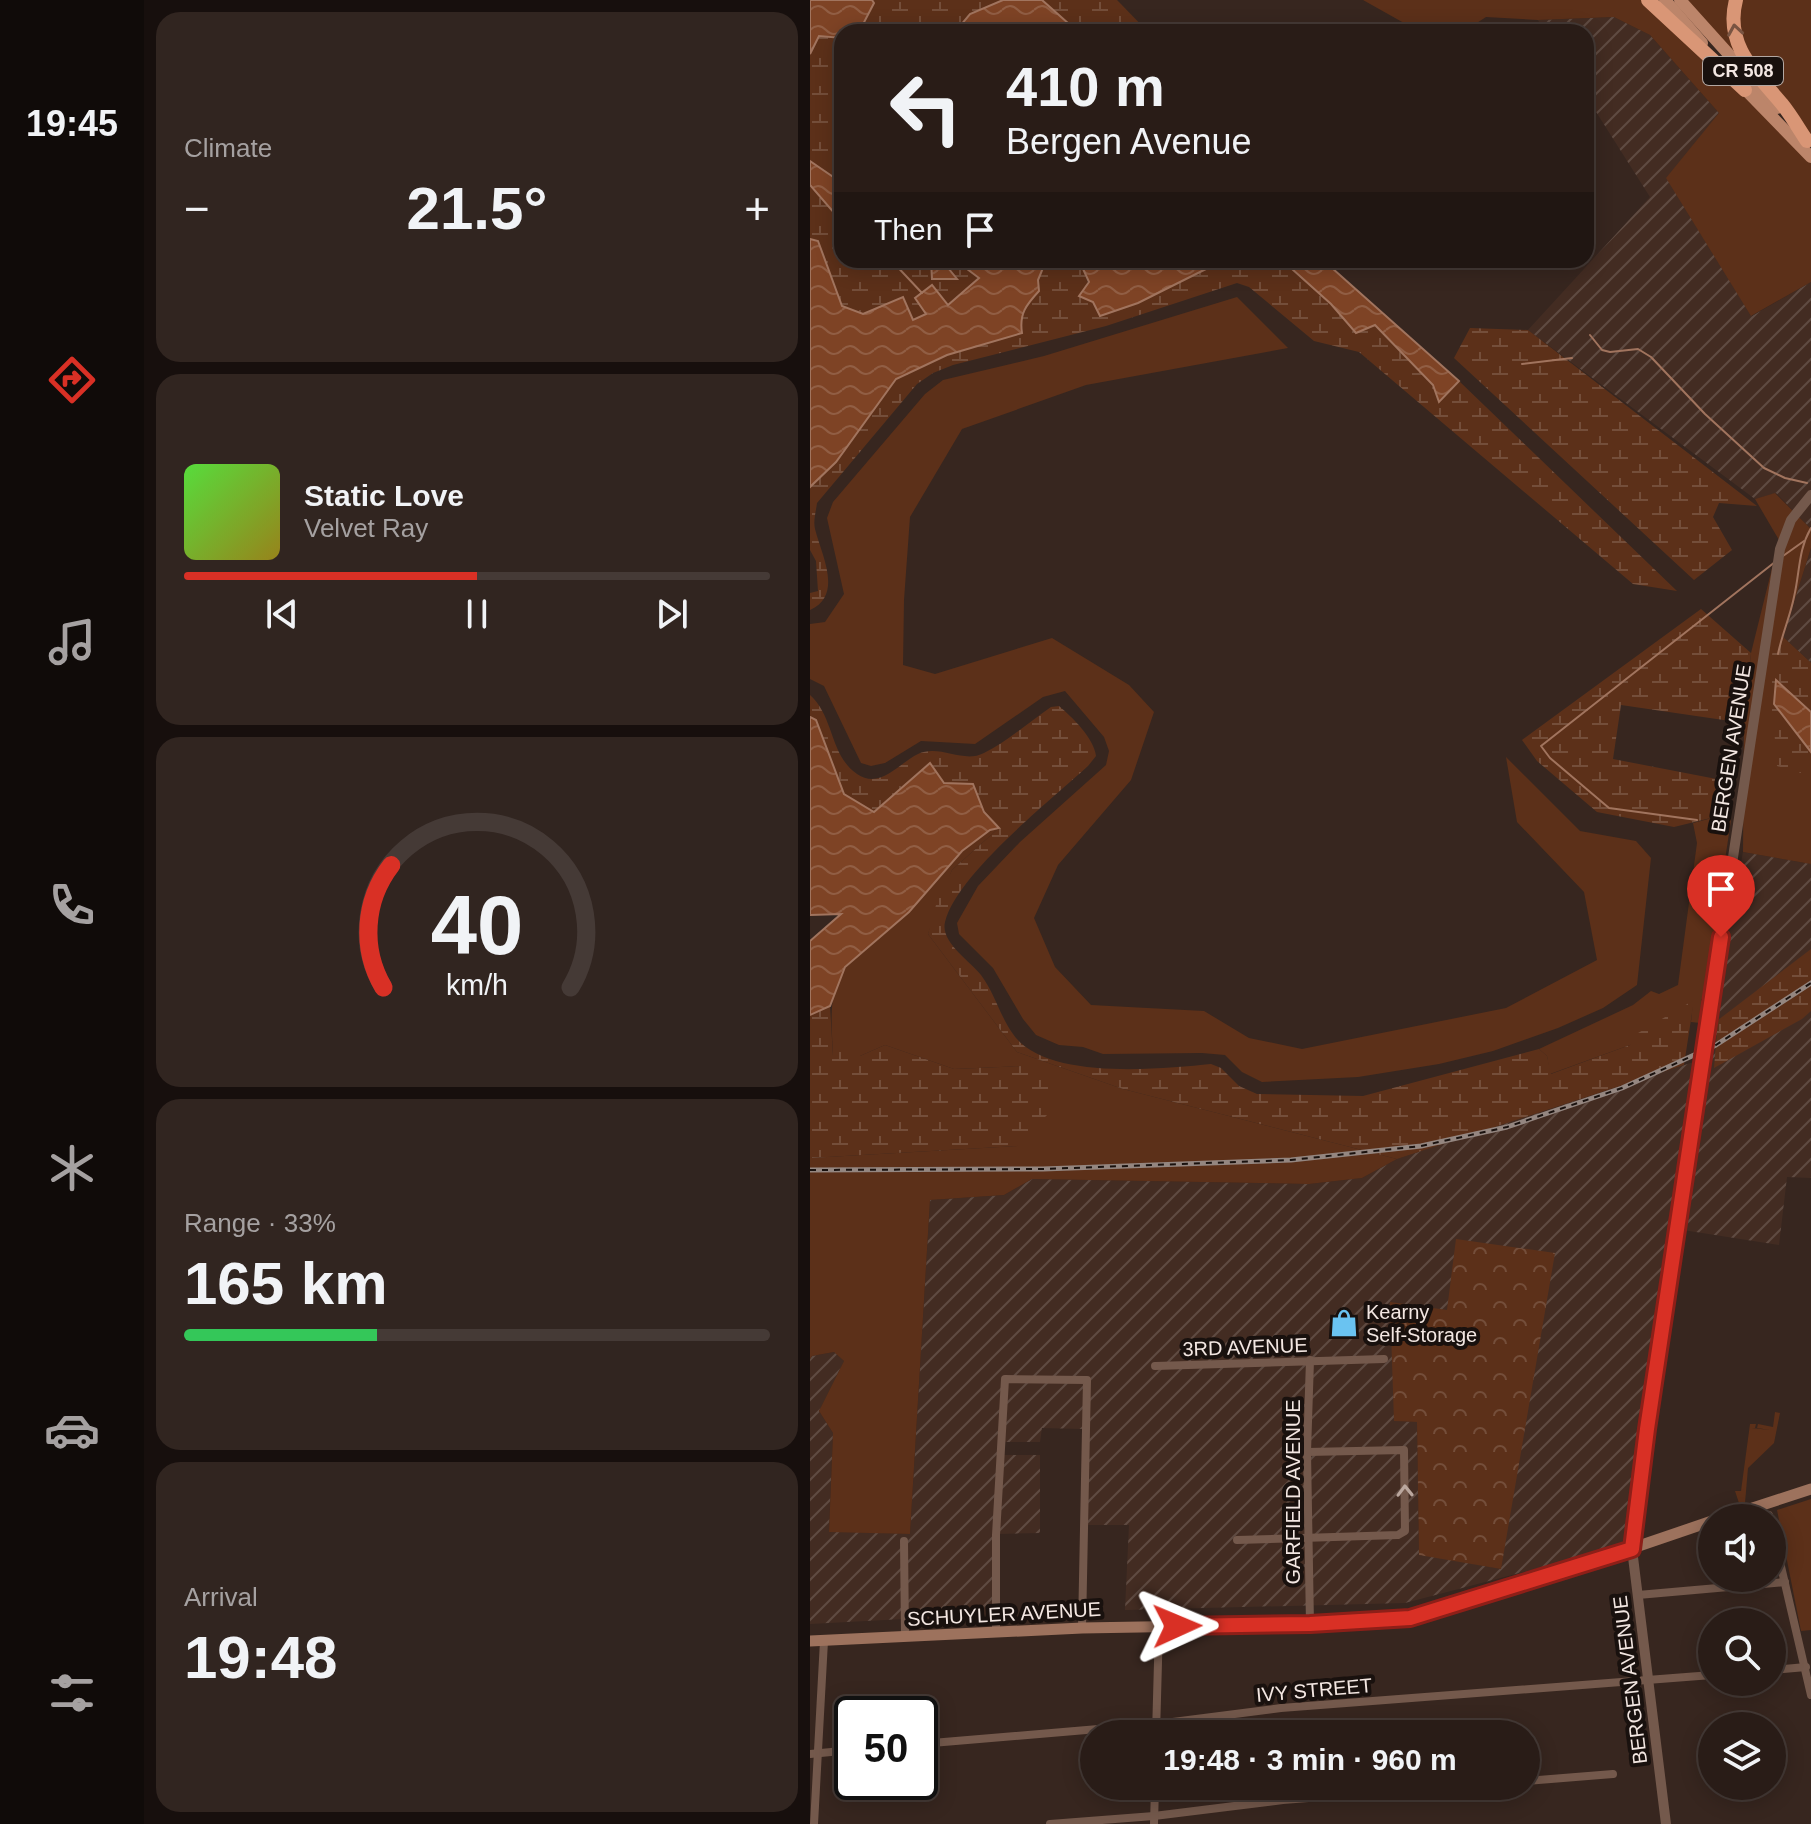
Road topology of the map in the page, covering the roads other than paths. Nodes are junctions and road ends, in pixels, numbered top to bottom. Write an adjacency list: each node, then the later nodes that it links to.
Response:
1 (1648, 0): 5 (highway)
2 (1665, 0): 5 (main road, CR 508)
3 (1680, 0): 6 (main road, CR 508)
4 (1736, 0): 6 (highway, one-way to 4)
5 (1745, 90): 7 (main road, CR 508)
6 (1809, 144)
7 (1811, 157)
8 (1811, 495): 19 (street, BERGEN AVENUE)
9 (1384, 1359): 10 (street, 3RD AVENUE)
10 (1310, 1360): 11 (street, 3RD AVENUE); 12 (street, GARFIELD AVENUE)
11 (1155, 1366)
12 (1307, 1452): 16 (street, GARFIELD AVENUE); 16 (street, one-way to 12)
13 (1811, 1489): 14 (main road)
14 (1765, 1504)
15 (1698, 1526): 19 (main road, SCHUYLER AVENUE)
16 (1309, 1536): 17 (street); 23 (street, GARFIELD AVENUE)
17 (1237, 1540)
18 (904, 1541): 27 (street)
19 (1632, 1549): 22 (street, BERGEN AVENUE); 23 (main road, SCHUYLER AVENUE)
20 (1786, 1586): 30 (street)
21 (1698, 1590): 22 (street)
22 (1638, 1595): 33 (street, BERGEN AVENUE)
23 (1310, 1624): 24 (main road, SCHUYLER AVENUE)
24 (1159, 1626): 25 (main road, SCHUYLER AVENUE); 35 (street)
25 (1082, 1628): 26 (main road, SCHUYLER AVENUE); 26 (street)
26 (996, 1632): 27 (main road, SCHUYLER AVENUE)
27 (905, 1637): 29 (main road, SCHUYLER AVENUE)
28 (810, 1641): 29 (main road, SCHUYLER AVENUE)
29 (824, 1641): 40 (street)
30 (1806, 1667): 31 (street); 34 (street)
31 (1786, 1669)
32 (1698, 1676): 33 (street, IVY STREET)
33 (1648, 1680): 36 (street, IVY STREET); 48 (street, BERGEN AVENUE)
34 (1811, 1695)
35 (1157, 1720)
36 (1210, 1720)
37 (1080, 1734): 38 (street, IVY STREET)
38 (938, 1743)
39 (834, 1752): 40 (street)
40 (814, 1754): 46 (street)
41 (1613, 1774): 42 (street)
42 (1540, 1780)
43 (1155, 1800): 45 (street)
44 (1283, 1800): 45 (street)
45 (1154, 1820): 47 (street)
46 (814, 1824)
47 (1050, 1824)
48 (1666, 1824)

